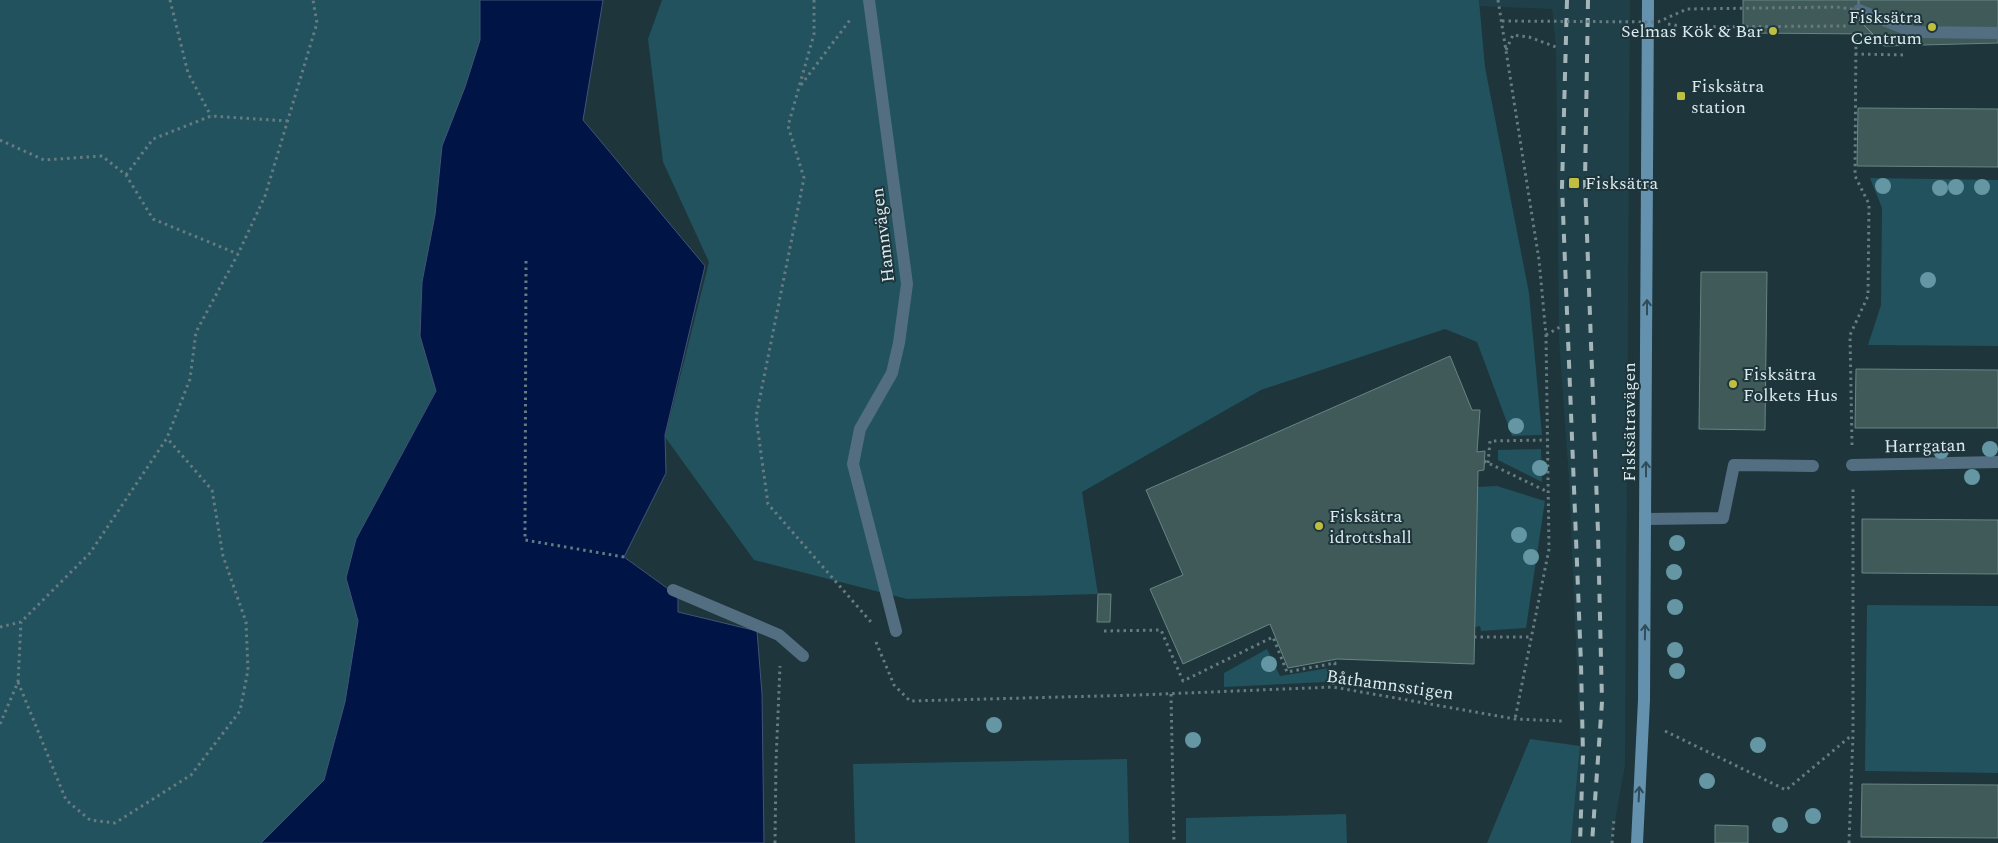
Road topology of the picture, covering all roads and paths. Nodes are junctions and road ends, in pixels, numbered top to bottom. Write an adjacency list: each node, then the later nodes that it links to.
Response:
1 (170, 0): 15 (path)
2 (313, 0): 16 (path)
3 (814, 0): 14 (path)
4 (869, 0): 35 (street, Hamnvägen)
5 (1498, 0): 9 (path)
6 (1648, 0): 29 (street, Fisksätravägen, one-way to 6)
7 (1859, 10): 10 (path, bridge); 11 (street)
8 (855, 13): 14 (path)
9 (1502, 21): 10 (path, bridge); 13 (path)
10 (1658, 22): 26 (path)
11 (1998, 33)
12 (1556, 47): 13 (path)
13 (1506, 50): 22 (path)
14 (799, 87): 34 (path)
15 (211, 116): 16 (path); 18 (path)
16 (288, 121): 19 (path)
17 (0, 140): 18 (path)
18 (126, 175): 19 (path)
19 (238, 254): 23 (path)
20 (526, 261): 30 (path)
21 (1560, 327): 22 (path)
22 (1546, 336): 24 (path)
23 (167, 438): 32 (path); 42 (path)
24 (1547, 440): 28 (path); 28 (path)
25 (1998, 462): 26 (street, Harrgatan)
26 (1852, 465): 49 (path)
27 (1813, 466): 29 (street)
28 (1548, 492): 39 (path)
29 (1646, 520): 52 (street, Fisksätravägen, one-way to 29)
30 (624, 557)
31 (673, 590): 40 (street)
32 (21, 622): 33 (path); 42 (path)
33 (0, 627)
34 (872, 628)
35 (896, 631)
36 (1104, 631): 43 (path)
37 (874, 635): 44 (path, Båthamnsstigen)
38 (1474, 637): 39 (path)
39 (1531, 637): 45 (path)
40 (803, 656)
41 (780, 665): 50 (path)
42 (18, 682): 47 (path)
43 (1333, 687): 44 (path, Båthamnsstigen); 45 (path, Båthamnsstigen)
44 (1171, 694): 51 (path)
45 (1514, 719): 46 (path, Båthamnsstigen)
46 (1562, 721)
47 (0, 724)
48 (1658, 727): 49 (path)
49 (1853, 735): 53 (path)
50 (775, 843)
51 (1174, 843)
52 (1637, 843)
53 (1849, 843)

